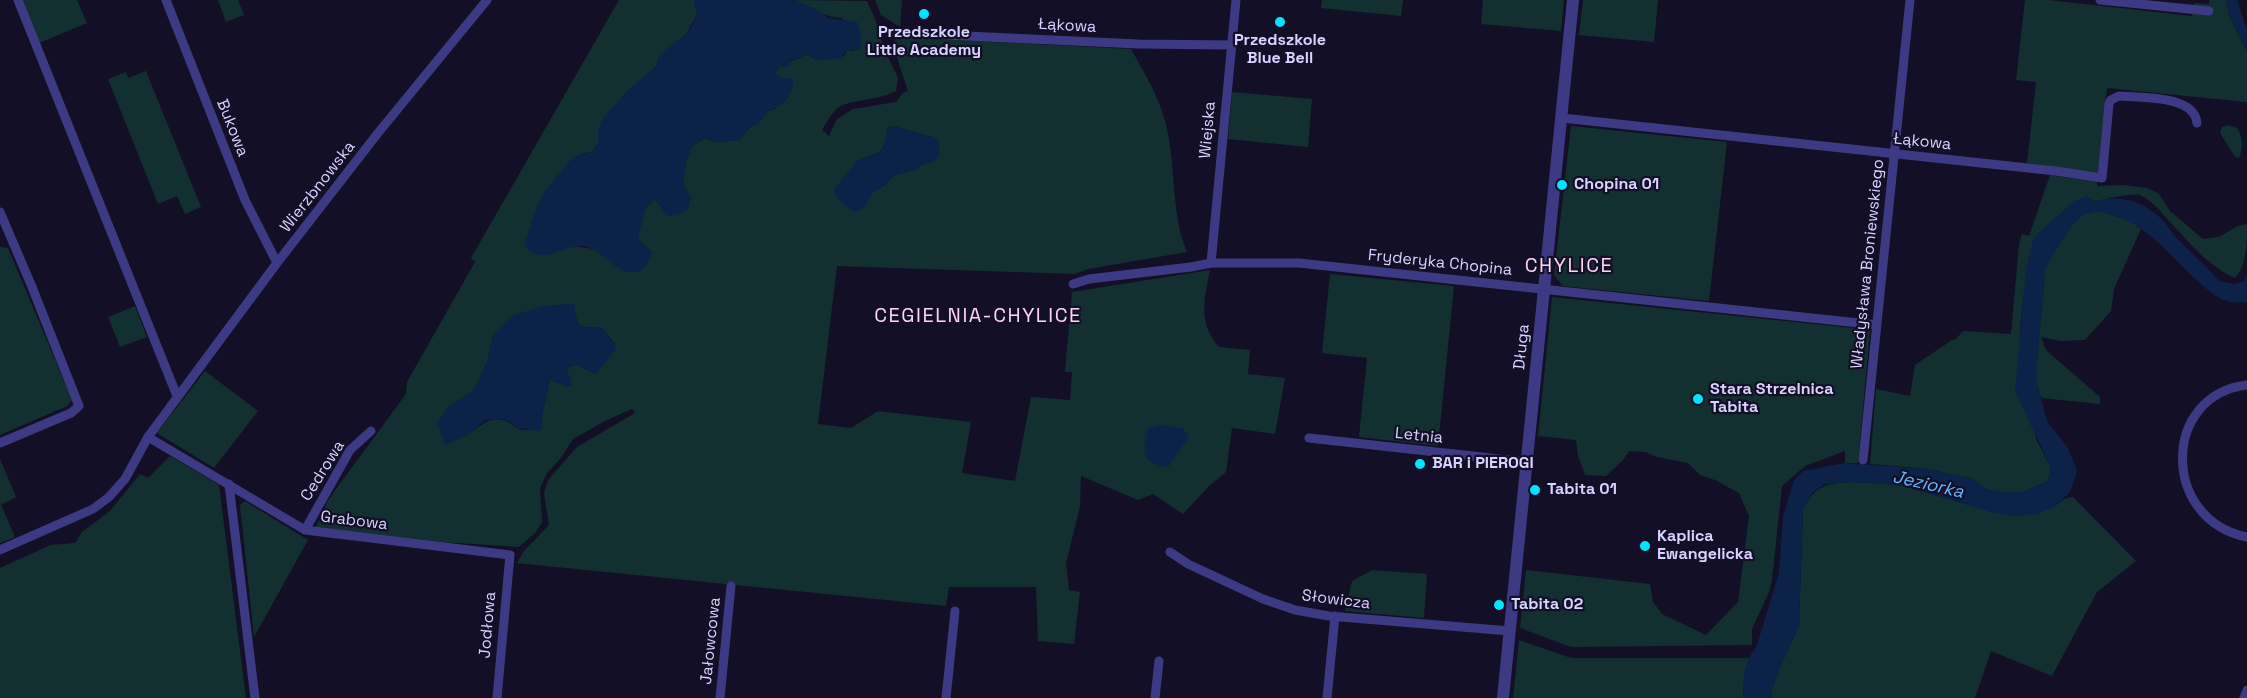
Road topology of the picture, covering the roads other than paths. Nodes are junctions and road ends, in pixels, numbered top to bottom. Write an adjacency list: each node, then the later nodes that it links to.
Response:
1 (18, 0): 21 (street)
2 (166, 0): 15 (street, Bukowa)
3 (487, 0): 15 (street, Wierzbnowska)
4 (1236, 0): 10 (street, Wiejska)
5 (1573, 0): 11 (street, Długa)
6 (1910, 0): 13 (street, Władysława Broniewskiego)
7 (2100, 0): 8 (street)
8 (2209, 11)
9 (903, 33): 10 (street, Łąkowa)
10 (1231, 45): 16 (street, Wiejska)
11 (1562, 118): 13 (street, Łąkowa); 18 (street, Długa)
12 (2197, 123): 13 (street, Łąkowa)
13 (1894, 154): 19 (street, Władysława Broniewskiego)
14 (0, 212): 25 (street)
15 (277, 263): 21 (street, Wierzbnowska)
16 (1211, 263): 17 (street, Fryderyka Chopina); 18 (street, Fryderyka Chopina)
17 (1073, 284)
18 (1544, 290): 19 (street, Fryderyka Chopina); 27 (street, Długa)
19 (1877, 325): 26 (street, Władysława Broniewskiego)
20 (2247, 385): 30 (street)
21 (177, 396): 23 (street, Wierzbnowska)
22 (371, 432): 29 (street, Cedrowa)
23 (148, 437): 28 (street, Grabowa); 31 (street, Wierzbnowska)
24 (1309, 438): 27 (street, Letnia)
25 (0, 443)
26 (1863, 460)
27 (1527, 462): 37 (street, Długa)
28 (230, 484): 29 (street, Grabowa); 40 (street)
29 (305, 530): 33 (street, Grabowa)
30 (2247, 537)
31 (0, 550)
32 (1170, 552): 36 (street, Słowicza)
33 (510, 555): 41 (street, Jodłowa)
34 (731, 586): 42 (street, Jałowcowa)
35 (955, 611): 43 (street)
36 (1335, 616): 37 (street, Słowicza); 45 (street)
37 (1510, 631): 46 (street, Długa)
38 (1159, 661): 44 (street)
39 (2247, 690): 47 (street)
40 (255, 698)
41 (497, 698)
42 (720, 698)
43 (946, 698)
44 (1155, 698)
45 (1327, 698)
46 (1503, 698)
47 (2244, 698)

